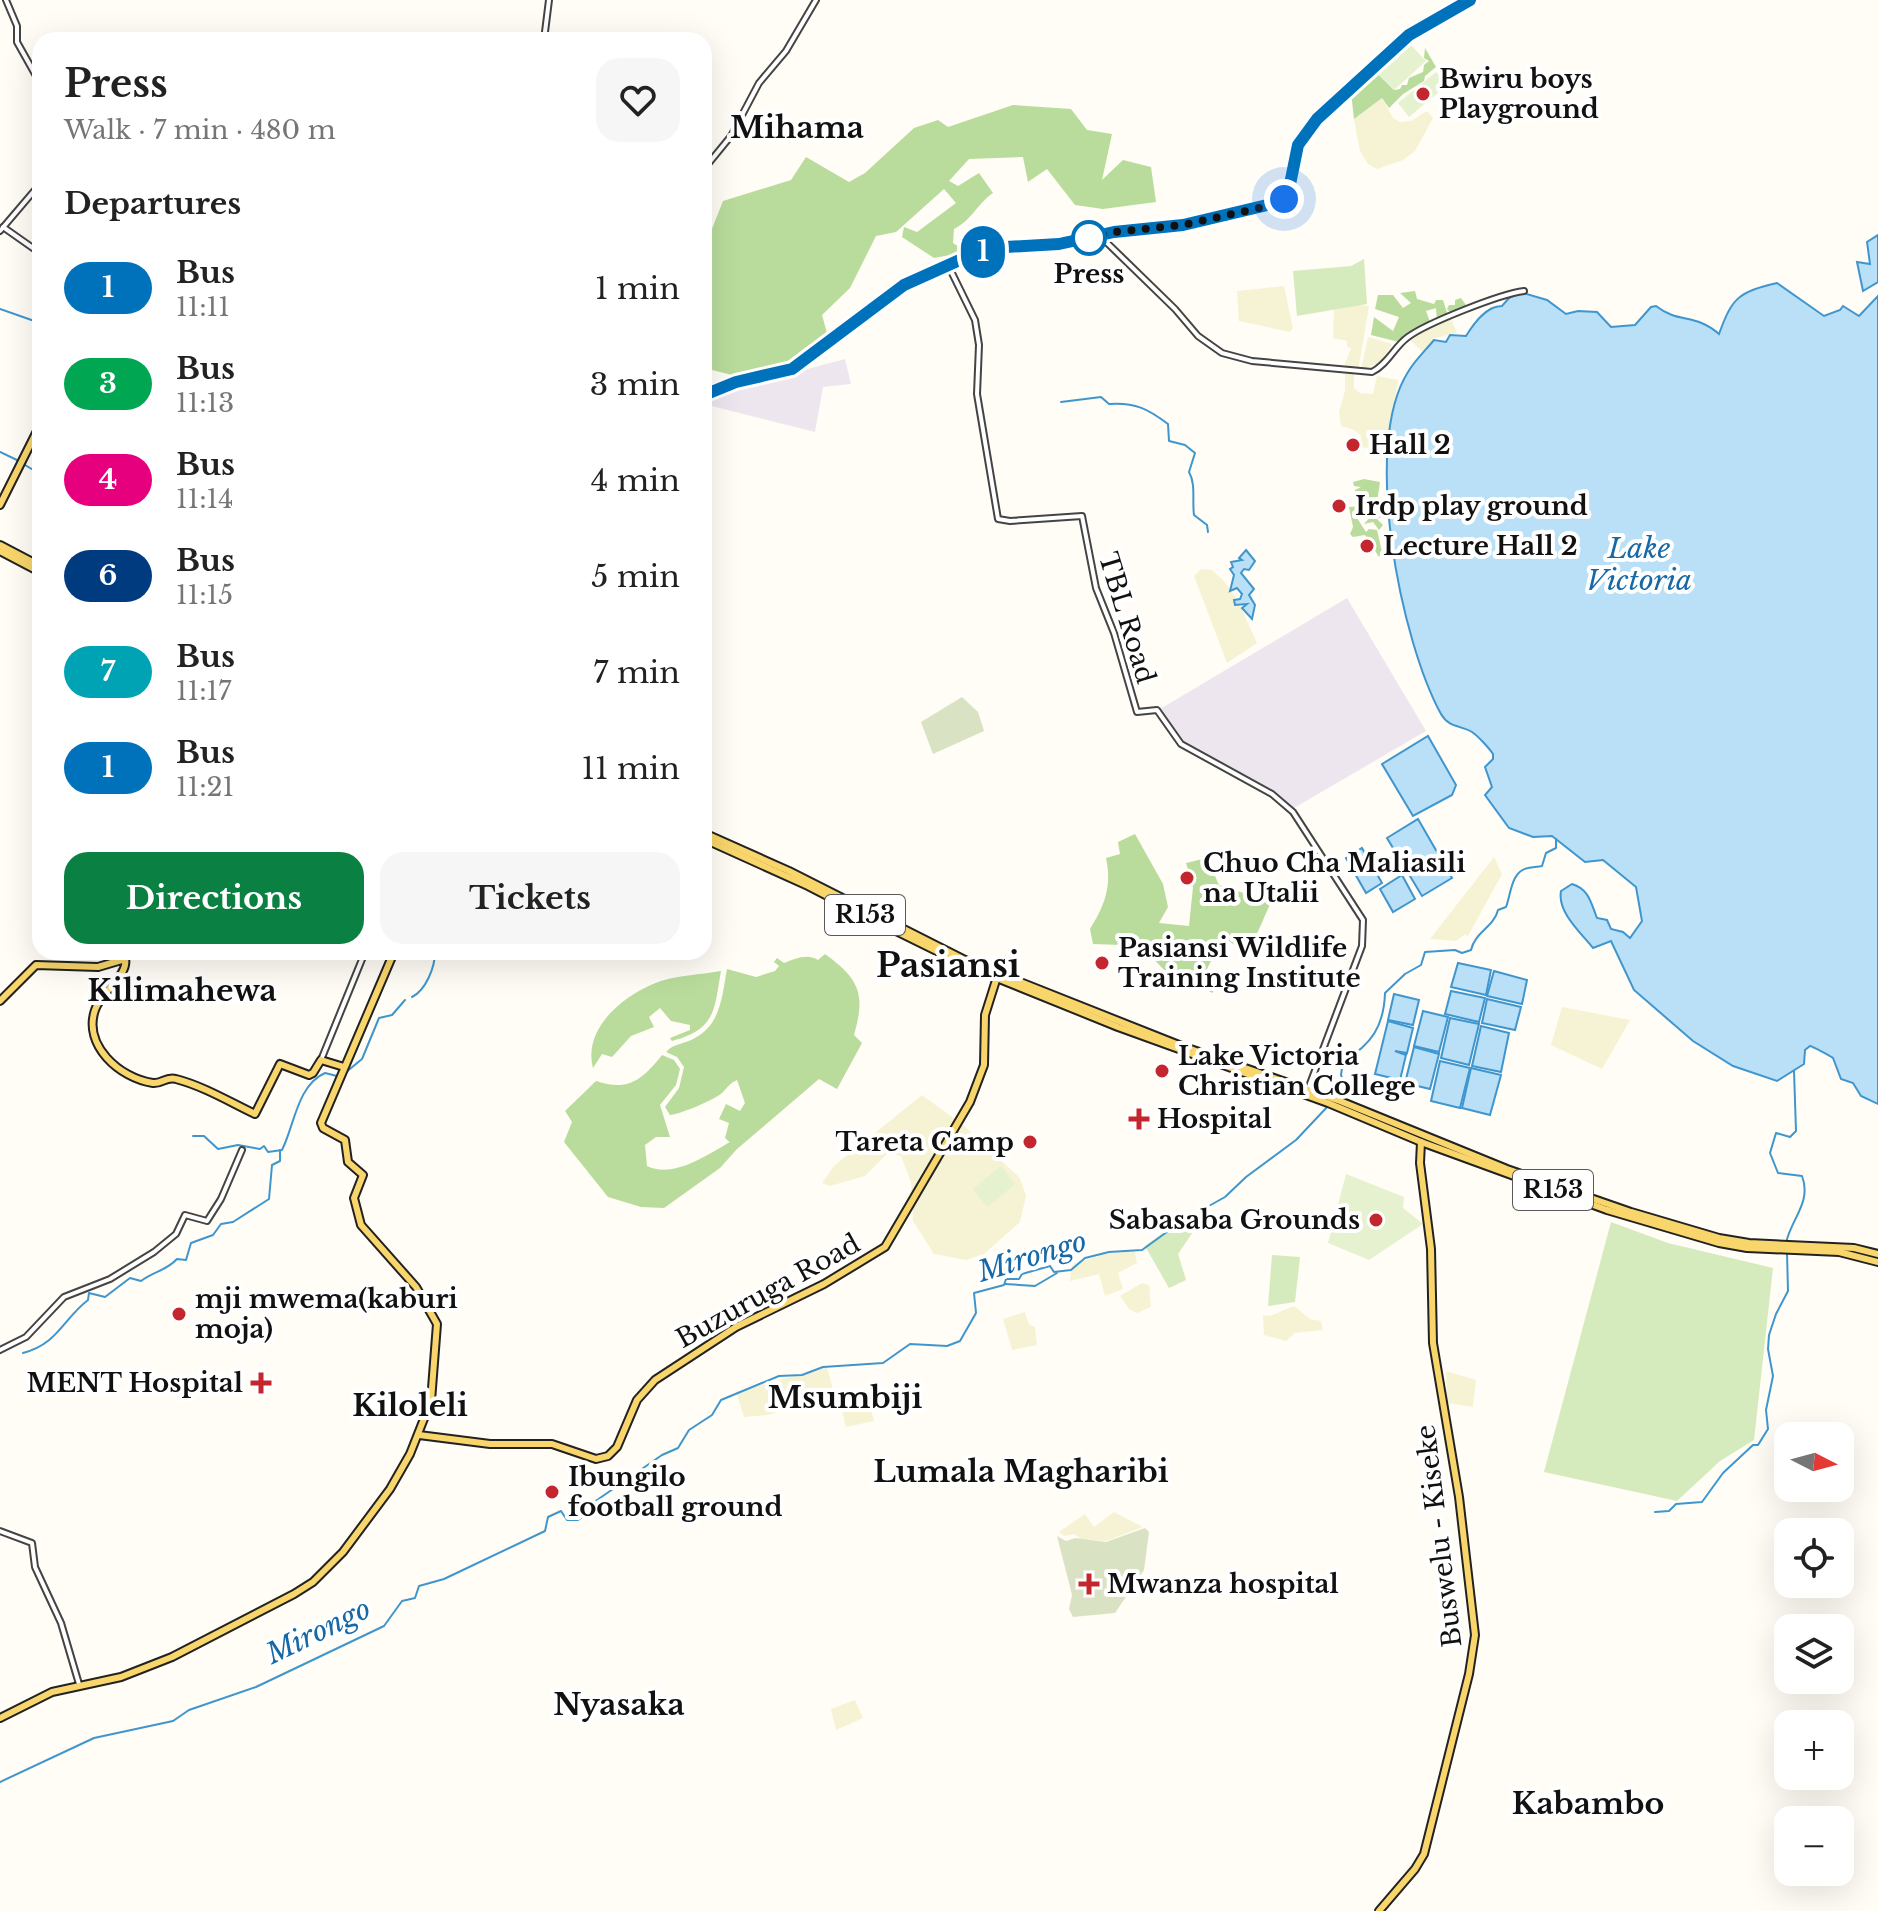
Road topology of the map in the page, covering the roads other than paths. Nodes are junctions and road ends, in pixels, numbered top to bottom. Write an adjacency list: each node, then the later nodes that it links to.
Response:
1 (6, 0): 7 (street)
2 (549, 0): 5 (street)
3 (816, 0): 8 (street)
4 (1470, 0): 6 (street)
5 (545, 32)
6 (1409, 35): 11 (main road)
7 (32, 68)
8 (712, 159)
9 (32, 193): 10 (street)
10 (2, 229): 12 (street)
11 (1099, 235): 13 (main road); 14 (street)
12 (32, 248)
13 (948, 265): 15 (main road); 32 (street, TBL Road)
14 (1524, 291)
15 (712, 392)
16 (32, 442): 17 (main road)
17 (0, 505)
18 (0, 548): 19 (main road); 20 (main road)
19 (32, 562)
20 (32, 567)
21 (712, 837): 23 (main road, R153)
22 (712, 843): 23 (main road, R153)
23 (915, 938): 28 (main road, R153)
24 (122, 960): 29 (main road)
25 (125, 960): 30 (main road)
26 (362, 960): 30 (street)
27 (391, 960): 31 (main road)
28 (998, 975): 32 (main road, R153); 39 (main road, Buzuruga Road)
29 (0, 1001)
30 (321, 1060): 31 (main road)
31 (344, 1067): 39 (main road)
32 (1307, 1093): 33 (main road, R153)
33 (1420, 1139): 35 (main road, R153); 43 (main road, Buswelu - Kiseke)
34 (242, 1150): 38 (street)
35 (1791, 1248): 36 (main road, R153); 37 (main road, R153)
36 (1878, 1254)
37 (1878, 1262)
38 (0, 1350)
39 (419, 1435): 41 (main road)
40 (0, 1531): 41 (street)
41 (79, 1684): 42 (main road)
42 (0, 1718)
43 (1379, 1911)

